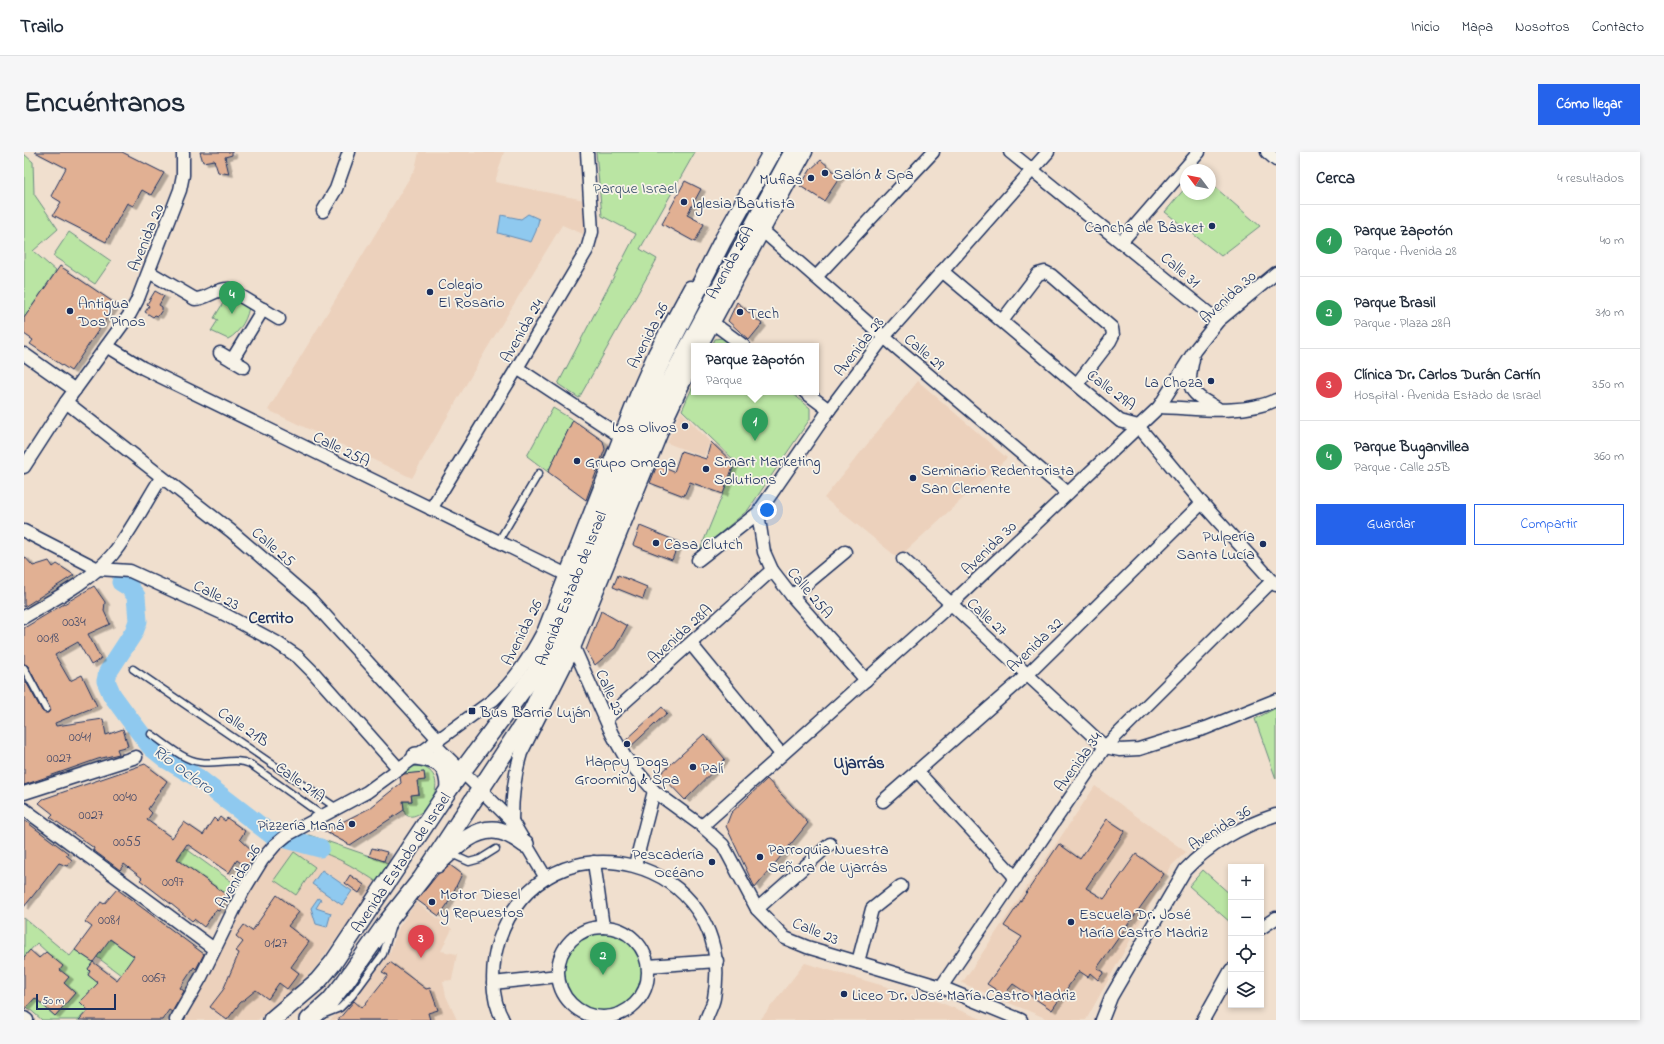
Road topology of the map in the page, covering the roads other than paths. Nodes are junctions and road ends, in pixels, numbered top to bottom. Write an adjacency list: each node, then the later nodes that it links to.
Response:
1 (183, 152): 22 (street, Avenida 20)
2 (349, 152): 17 (street)
3 (587, 152): 41 (street, Avenida 24)
4 (762, 152): 16 (street, Avenida 26)
5 (772, 152): 15 (main road, Avenida Estado de Israel)
6 (793, 152): 90 (main road, Avenida Estado de Israel)
7 (806, 152): 18 (street, Avenida 26A)
8 (933, 152): 24 (street)
9 (1010, 152): 14 (street, Calle 31)
10 (1048, 152): 14 (street, Avenida 28)
11 (1199, 152): 19 (street)
12 (1267, 152): 13 (street)
13 (1276, 160)
14 (1034, 169): 19 (street, Calle 31); 21 (street, Avenida 28)
15 (758, 177): 16 (main road); 25 (main road, Avenida Estado de Israel)
16 (739, 196): 20 (street, Avenida 26)
17 (323, 211)
18 (764, 232): 24 (street, Calle 29); 30 (street, Avenida 26A)
19 (1122, 242): 29 (street, Calle 31)
20 (703, 264): 25 (main road); 51 (street, Avenida 26)
21 (942, 271): 28 (street, Calle 29A); 31 (street, Avenida 28)
22 (149, 272): 26 (street); 34 (street, Avenida 20)
23 (1276, 273): 29 (street, Avenida 30)
24 (816, 277): 31 (street, Calle 29)
25 (696, 293): 88 (main road, Avenida Estado de Israel)
26 (263, 309): 27 (street); 38 (street)
27 (279, 319)
28 (1002, 321): 42 (street, Calle 29A); 42 (street)
29 (1218, 321): 35 (street, Avenida 30)
30 (713, 323): 32 (street, Avenida 26A); 33 (street)
31 (884, 337): 49 (street, Avenida 28); 55 (street, Calle 29)
32 (703, 343)
33 (740, 343)
34 (107, 346): 43 (street, Avenida 20); 57 (street, Calle 25A)
35 (1195, 350): 47 (street, Avenida 30); 48 (street)
36 (220, 353): 38 (street)
37 (24, 354): 43 (street)
38 (232, 360): 39 (street)
39 (244, 367)
40 (691, 367): 72 (street)
41 (517, 368): 51 (street); 57 (street, Avenida 24)
42 (1077, 384): 50 (street, Calle 29A)
43 (75, 390): 46 (street, Avenida 20)
44 (809, 395): 49 (street)
45 (1276, 400): 48 (street)
46 (66, 402): 52 (street, Avenida 20); 54 (street, Calle 25)
47 (1159, 407): 48 (street); 50 (street, Avenida 30)
48 (1218, 409)
49 (829, 410): 58 (street, Avenida 28)
50 (1138, 426): 55 (street, Avenida 30); 56 (street, Calle 29A)
51 (620, 436): 66 (street, Avenida 26)
52 (24, 467)
53 (540, 473): 60 (lane)
54 (161, 478): 64 (street); 81 (street, Calle 25)
55 (1068, 493): 69 (street, Avenida 30)
56 (1202, 504): 67 (street, Calle 29A); 75 (street, Avenida 32)
57 (431, 509): 60 (street, Calle 25A)
58 (758, 513): 63 (street, Avenida 28); 65 (street, Calle 25A)
59 (24, 531): 64 (street, Calle 23)
60 (498, 542): 66 (street, Calle 25A)
61 (845, 552): 68 (street)
62 (903, 558): 69 (street, Calle 27)
63 (698, 560)
64 (98, 569): 70 (street); 86 (street, Calle 23)
65 (772, 570): 68 (street, Calle 25A); 71 (street, Avenida 28A)
66 (566, 574): 81 (street, Avenida 26)
67 (1274, 583): 82 (street, Avenida 34)
68 (792, 596): 76 (street, Calle 25A)
69 (951, 604): 75 (street, Calle 27); 76 (street, Avenida 30)
70 (24, 617)
71 (691, 644): 79 (street, Avenida 28A); 83 (street)
72 (574, 648): 79 (street, Calle 23); 98 (street)
73 (24, 668): 78 (lane)
74 (133, 669): 95 (lane, Calle 21B)
75 (1028, 674): 82 (street, Calle 27); 87 (street, Avenida 32)
76 (866, 680): 83 (street, Avenida 30)
77 (1276, 700): 82 (street)
78 (46, 709)
79 (606, 719): 91 (street, Calle 23)
80 (151, 734): 97 (lane, Calle 21A)
81 (435, 741): 84 (street, Avenida 26); 88 (street, Calle 25)
82 (1105, 747): 108 (street, Avenida 34)
83 (781, 754): 99 (street, Avenida 30)
84 (416, 756): 86 (street, Avenida 26); 89 (main road)
85 (136, 757): 92 (street)
86 (399, 768): 95 (street, Avenida 26)
87 (918, 772): 93 (street, Avenida 32); 108 (street)
88 (461, 773): 89 (main road, Avenida Estado de Israel); 90 (street, Calle 25)
89 (449, 789): 110 (main road, Avenida Estado de Israel)
90 (479, 790): 98 (street, Calle 25); 106 (main road, Avenida Estado de Israel)
91 (654, 791): 99 (street, Calle 23); 105 (street)
92 (24, 793)
93 (883, 802)
94 (24, 809): 118 (street)
95 (338, 809): 97 (street, Avenida 26)
96 (1276, 815): 135 (street, Avenida 36)
97 (323, 816): 118 (street, Avenida 26)
98 (512, 821): 100 (street)
99 (702, 826): 111 (street, Calle 23)
100 (525, 844): 103 (main road); 107 (street)
101 (830, 844): 111 (street)
102 (496, 849): 103 (lane)
103 (449, 853): 106 (main road)
104 (594, 862): 105 (street); 107 (street); 115 (street)
105 (635, 865): 119 (street)
106 (422, 878): 112 (main road, Avenida Estado de Israel)
107 (546, 878): 124 (street)
108 (1016, 878): 125 (street, Avenida 34)
109 (901, 886): 120 (street)
110 (372, 904): 112 (main road); 116 (main road, Avenida Estado de Israel)
111 (757, 909): 120 (street, Calle 23)
112 (392, 916): 117 (main road, Avenida Estado de Israel); 128 (lane)
113 (1276, 918): 114 (street)
114 (1264, 926)
115 (602, 927): 121 (street); 123 (street)
116 (351, 936): 117 (main road); 132 (main road, Avenida Estado de Israel)
117 (370, 948): 128 (main road, Avenida Estado de Israel)
118 (214, 949): 131 (street, Avenida 26)
119 (717, 962): 121 (street); 133 (street)
120 (858, 962): 125 (street, Calle 23)
121 (648, 966): 127 (street)
122 (1230, 972): 136 (street)
123 (558, 976): 124 (street); 127 (street)
124 (493, 983): 129 (street)
125 (941, 987): 134 (street, Calle 23)
126 (24, 1018): 130 (street)
127 (613, 1018)
128 (310, 1019)
129 (500, 1019)
130 (27, 1020)
131 (176, 1020)
132 (272, 1020)
133 (706, 1020)
134 (1021, 1020)
135 (1102, 1020)
136 (1203, 1020)

